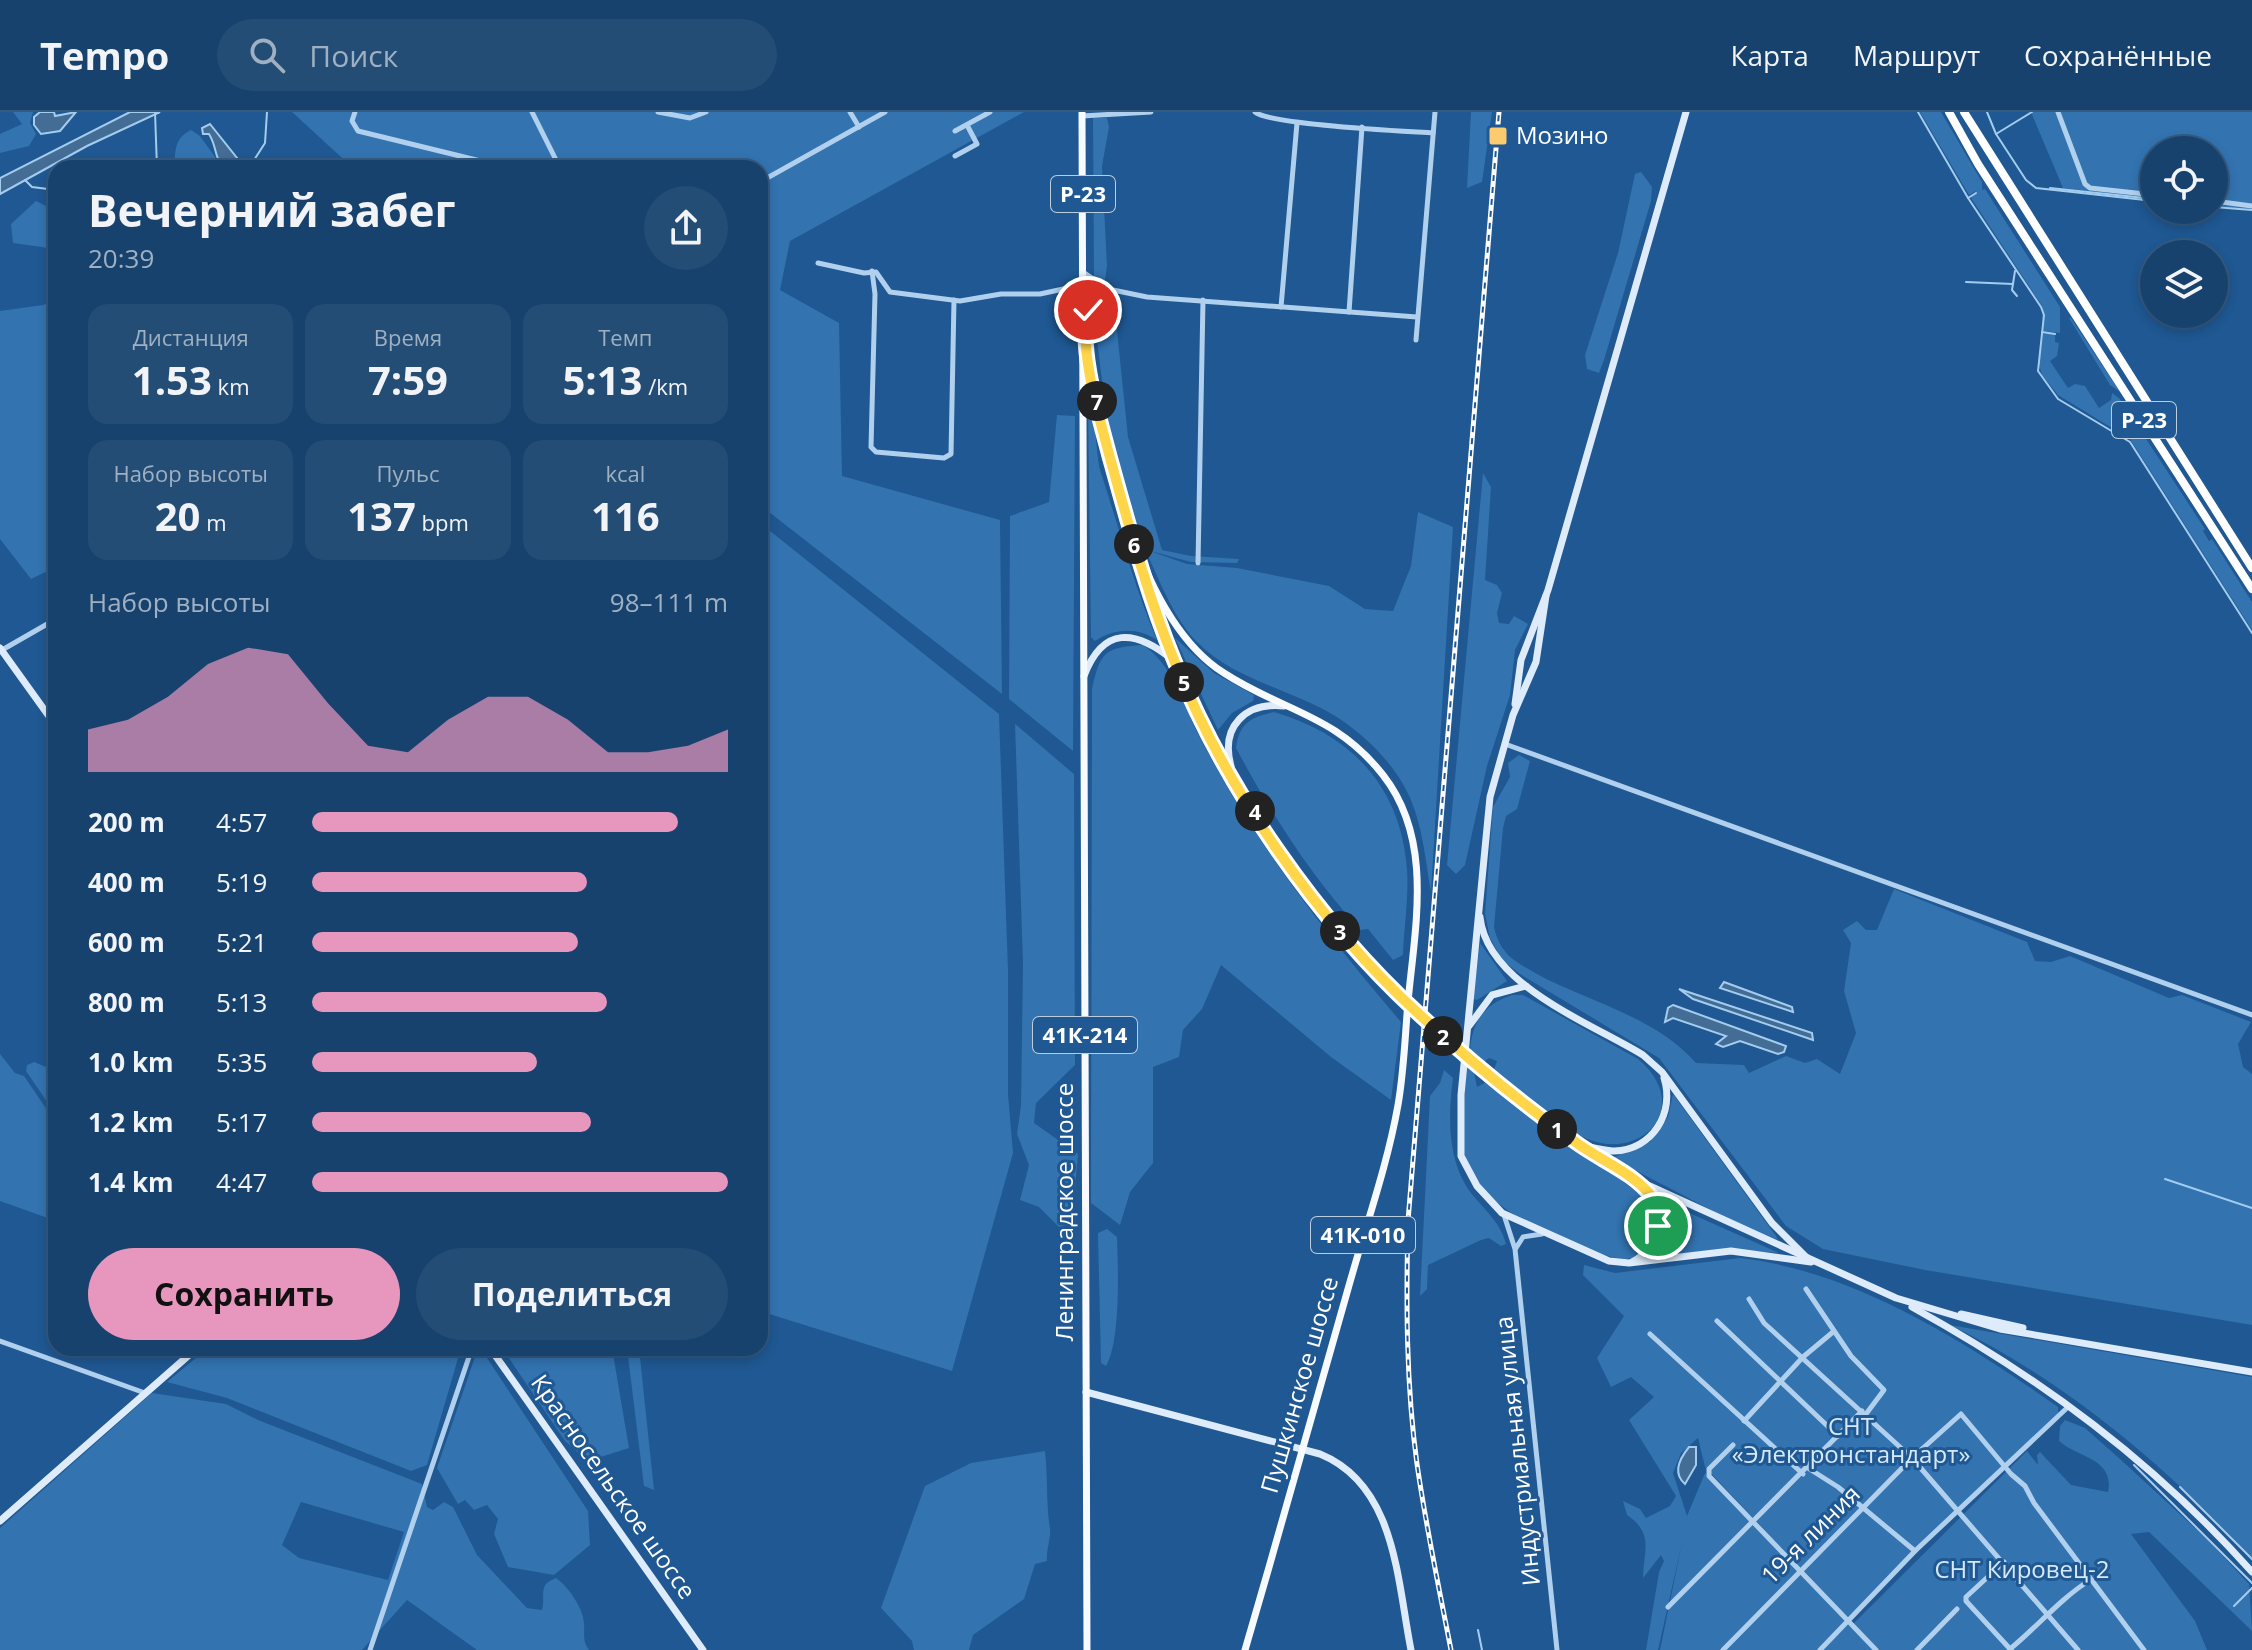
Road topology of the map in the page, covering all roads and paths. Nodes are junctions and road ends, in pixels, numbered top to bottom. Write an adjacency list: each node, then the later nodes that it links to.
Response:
1 (355, 112): 23 (street)
2 (532, 112): 24 (street)
3 (658, 112): 4 (street)
4 (706, 112)
5 (850, 112): 18 (street)
6 (885, 112): 18 (street)
7 (990, 112): 17 (street)
8 (1151, 112): 15 (street)
9 (1255, 112): 16 (street)
10 (1435, 112): 21 (street)
11 (1686, 112): 45 (street)
12 (1949, 112): 44 (highway, Р-23)
13 (1964, 112): 43 (highway, Р-23)
14 (2058, 112): 26 (street)
15 (1082, 114): 31 (main road, Р-23)
16 (1297, 123): 19 (street); 36 (street)
17 (967, 125): 20 (street); 22 (street)
18 (859, 127): 25 (street)
19 (1362, 127): 21 (street); 37 (street)
20 (955, 131)
21 (1433, 133): 38 (street)
22 (955, 156)
23 (473, 160)
24 (556, 160)
25 (768, 178)
26 (2140, 193)
27 (2228, 203): 28 (street)
28 (2252, 206)
29 (818, 263): 30 (street)
30 (872, 271): 34 (street); 34 (street)
31 (1083, 272): 32 (main road, Р-23); 33 (street)
32 (1083, 285): 34 (street); 39 (main road, Р-23)
33 (1108, 289): 35 (street); 39 (street)
34 (954, 300)
35 (1203, 300): 36 (street); 42 (street)
36 (1281, 307): 37 (street)
37 (1349, 312): 38 (street)
38 (1417, 317): 40 (street)
39 (1083, 328): 41 (main road, Р-23); 53 (main road, 41К-214)
40 (1416, 340)
41 (1132, 536): 50 (street, Р-23); 54 (main road, Пушкинское шоссе)
42 (1198, 563)
43 (2252, 568)
44 (2252, 589)
45 (1546, 596): 47 (street); 49 (street)
46 (48, 623): 48 (street)
47 (1524, 648): 49 (street); 51 (street)
48 (1, 649): 56 (street)
49 (1538, 651): 52 (street)
50 (1174, 662): 53 (street); 58 (street, Р-23)
51 (1519, 672): 52 (street); 55 (street)
52 (1530, 677): 55 (street)
53 (1083, 678): 84 (main road, Ленинградское шоссе / 41К-214)
54 (1292, 707): 58 (street); 91 (main road, Пушкинское шоссе / 41К-010)
55 (1515, 710): 57 (street)
56 (48, 715)
57 (1504, 743): 59 (street); 61 (street)
58 (1235, 779): 64 (street, Р-23, bridge)
59 (1478, 901): 60 (street); 62 (street)
60 (1526, 986): 62 (street); 63 (street)
61 (2252, 1015)
62 (1467, 1030): 66 (street)
63 (1662, 1072): 64 (street); 69 (street)
64 (1581, 1146): 65 (street, Р-23)
65 (1630, 1177): 69 (street, Р-23); 70 (street)
66 (1502, 1213): 67 (street); 68 (street, Индустриальная улица)
67 (1542, 1234): 68 (street); 70 (street)
68 (1515, 1249): 114 (street, Индустриальная улица)
69 (1811, 1262): 70 (street); 72 (street, Р-23)
70 (1629, 1263)
71 (1806, 1289): 75 (street)
72 (1896, 1298): 82 (street); 86 (street, Р-23)
73 (1749, 1299): 81 (street)
74 (1717, 1321): 83 (street)
75 (1833, 1332): 81 (street); 87 (street)
76 (1650, 1334): 88 (street)
77 (0, 1341): 85 (street)
78 (188, 1356): 85 (street)
79 (469, 1356): 109 (street)
80 (496, 1356): 110 (street, Красносельское шоссе)
81 (1803, 1357): 83 (street); 87 (street)
82 (2252, 1370)
83 (1781, 1382): 88 (street); 89 (street)
84 (1086, 1392): 91 (street); 111 (main road, Ленинградское шоссе / 41К-214)
85 (146, 1393): 98 (street)
86 (2070, 1405): 94 (street); 103 (street, Р-23)
87 (1864, 1413): 89 (street); 92 (street)
88 (1744, 1421): 95 (street)
89 (1838, 1436): 93 (street)
90 (1733, 1445): 99 (street)
91 (1303, 1449): 112 (main road, Пушкинское шоссе / 41К-010); 113 (street)
92 (1912, 1458): 94 (street, 19-я линия); 96 (street, 19-я линия); 97 (street)
93 (1808, 1468): 95 (street); 96 (street)
94 (2008, 1468): 97 (street); 104 (street)
95 (1803, 1474): 99 (street)
96 (1864, 1508): 100 (street); 102 (street, 19-я линия)
97 (1960, 1509): 100 (street); 101 (street)
98 (0, 1521)
99 (1751, 1521): 102 (street); 105 (street)
100 (1915, 1551): 108 (street)
101 (2004, 1562): 107 (street); 119 (street)
102 (1799, 1572): 108 (street); 115 (street, 19-я линия)
103 (2252, 1572)
104 (2090, 1580): 107 (street); 121 (street)
105 (1668, 1607)
106 (1957, 1609): 118 (street)
107 (2051, 1615): 119 (street); 120 (street)
108 (1848, 1620): 116 (street); 117 (street)
109 (370, 1650)
110 (703, 1650)
111 (1087, 1650)
112 (1245, 1650)
113 (1411, 1650)
114 (1557, 1650)
115 (1723, 1650)
116 (1820, 1650)
117 (1876, 1650)
118 (1917, 1650)
119 (2011, 1650)
120 (2078, 1650)
121 (2144, 1650)

